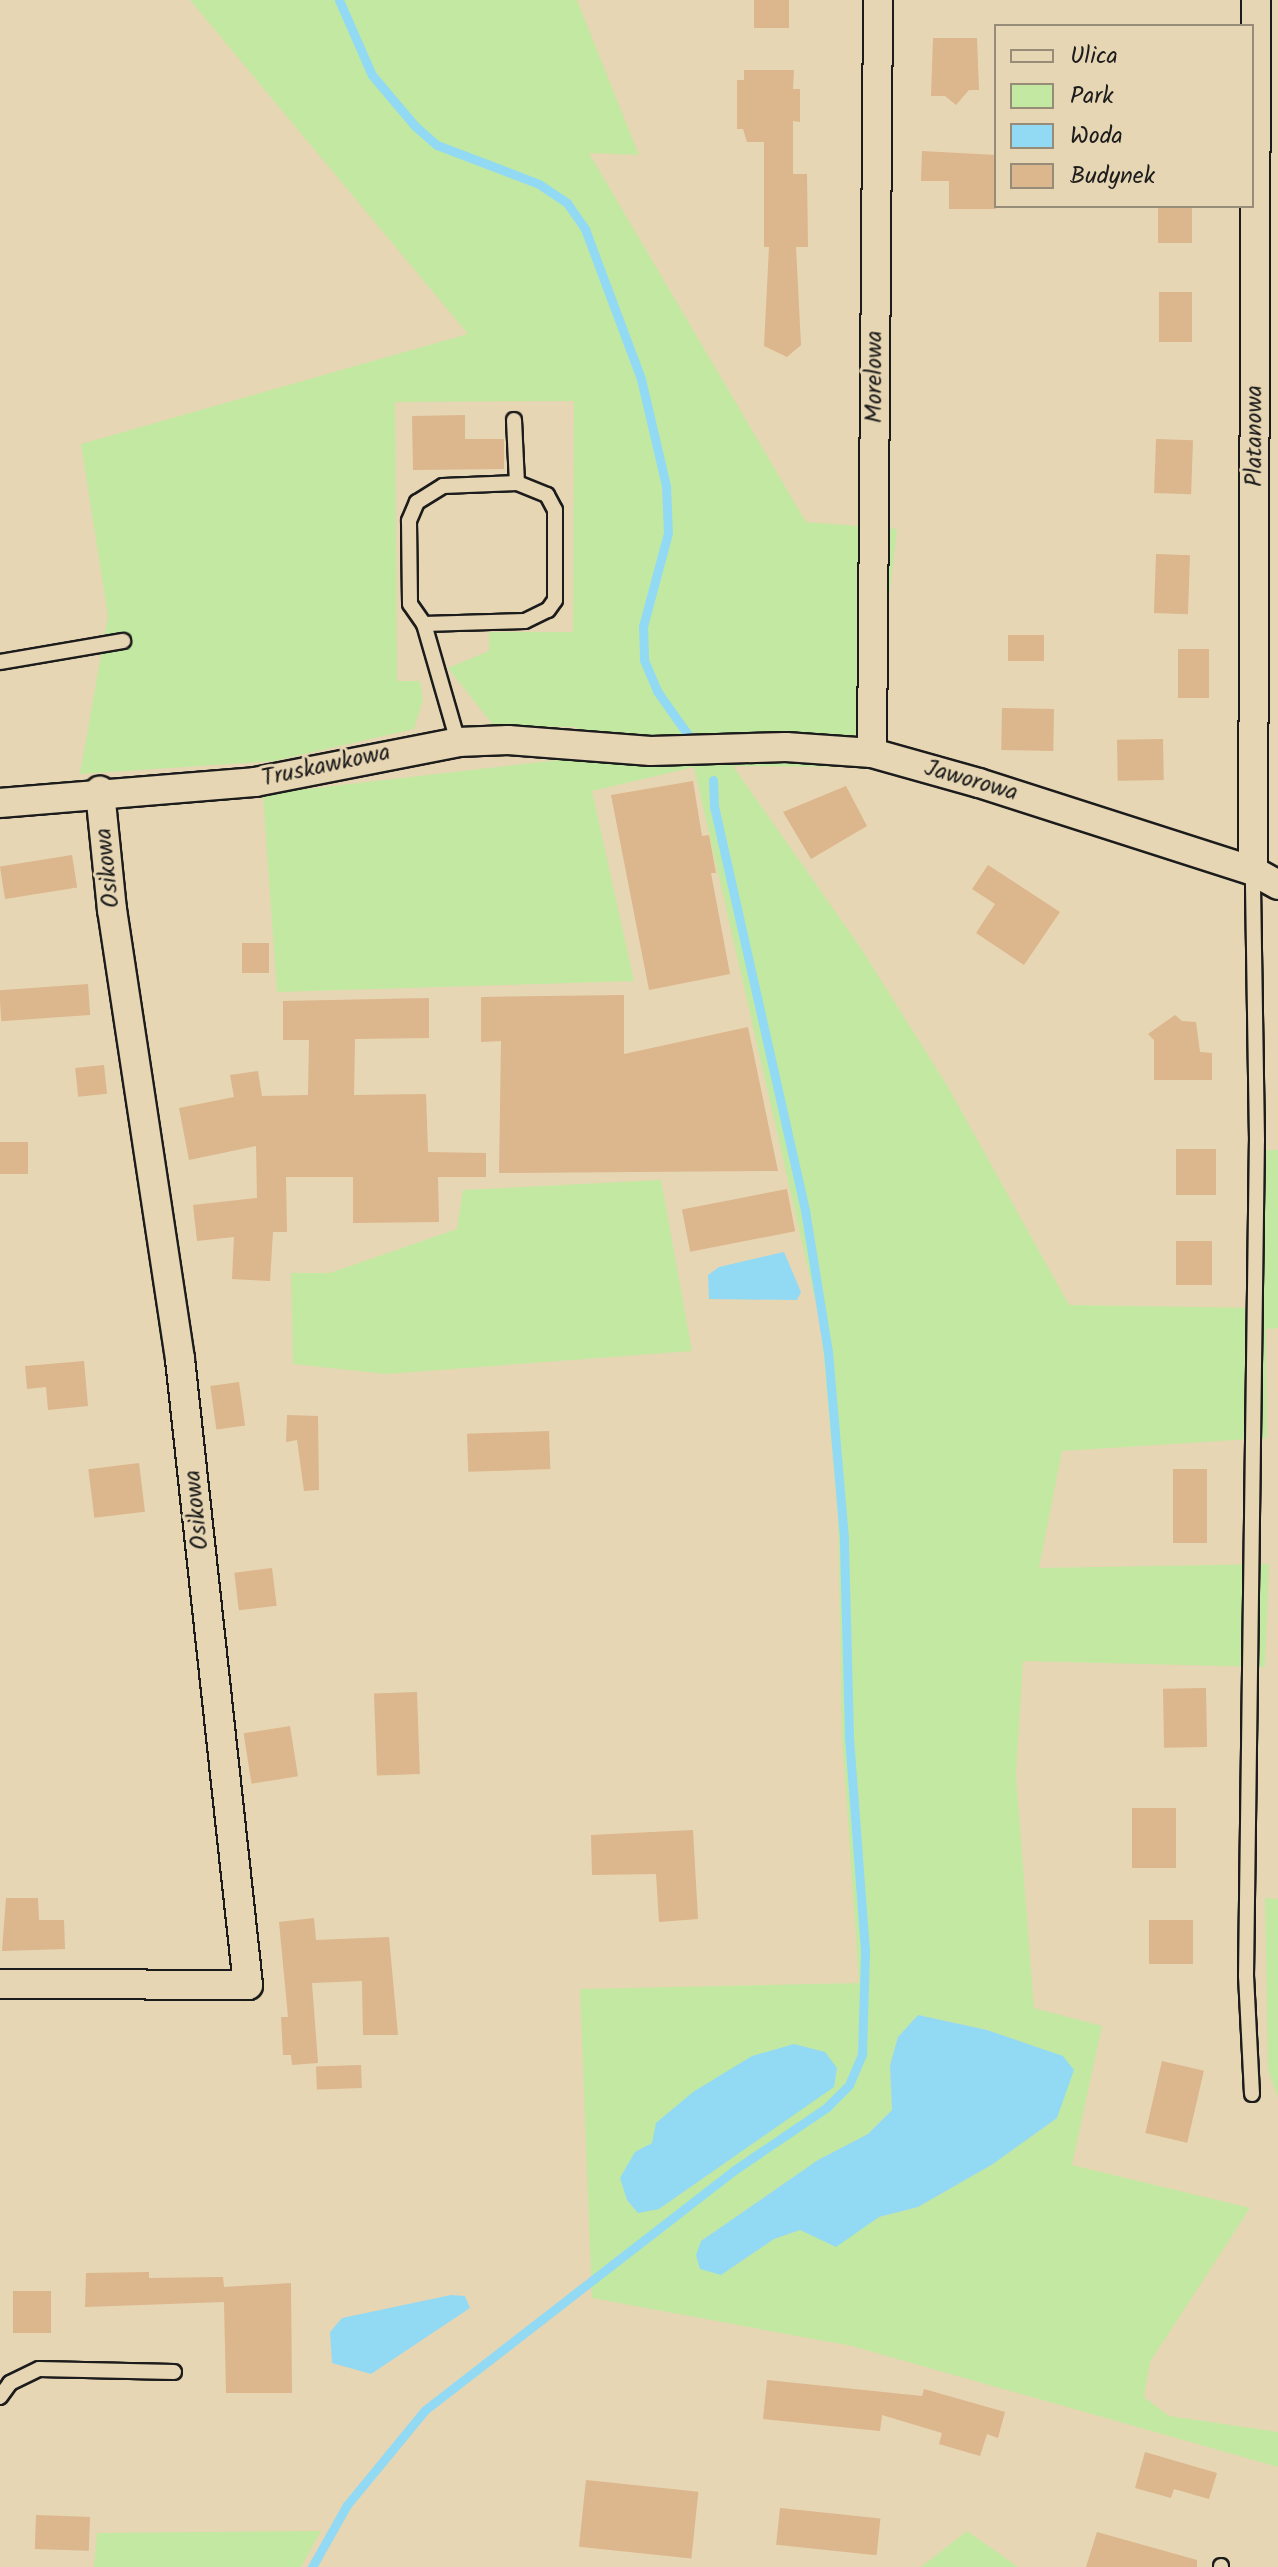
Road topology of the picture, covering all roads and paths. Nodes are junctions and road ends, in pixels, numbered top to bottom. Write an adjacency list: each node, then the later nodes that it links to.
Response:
1 (878, 0): 10 (street, Morelowa)
2 (1256, 0): 13 (street, Platanowa)
3 (514, 420): 4 (lane)
4 (517, 483): 5 (lane); 5 (lane)
5 (424, 624): 8 (lane)
6 (123, 641): 7 (lane)
7 (0, 662)
8 (458, 742): 9 (street, Truskawkowa); 11 (street, Truskawkowa)
9 (651, 751): 10 (street, Jaworowa)
10 (872, 753): 13 (street, Jaworowa)
11 (100, 791): 12 (street, Truskawkowa); 15 (street, Osikowa)
12 (0, 803)
13 (1253, 871): 14 (street, Jaworowa); 16 (lane)
14 (1278, 885)
15 (0, 1984)
16 (1252, 2094)
17 (174, 2372): 18 (lane)
18 (0, 2397)

